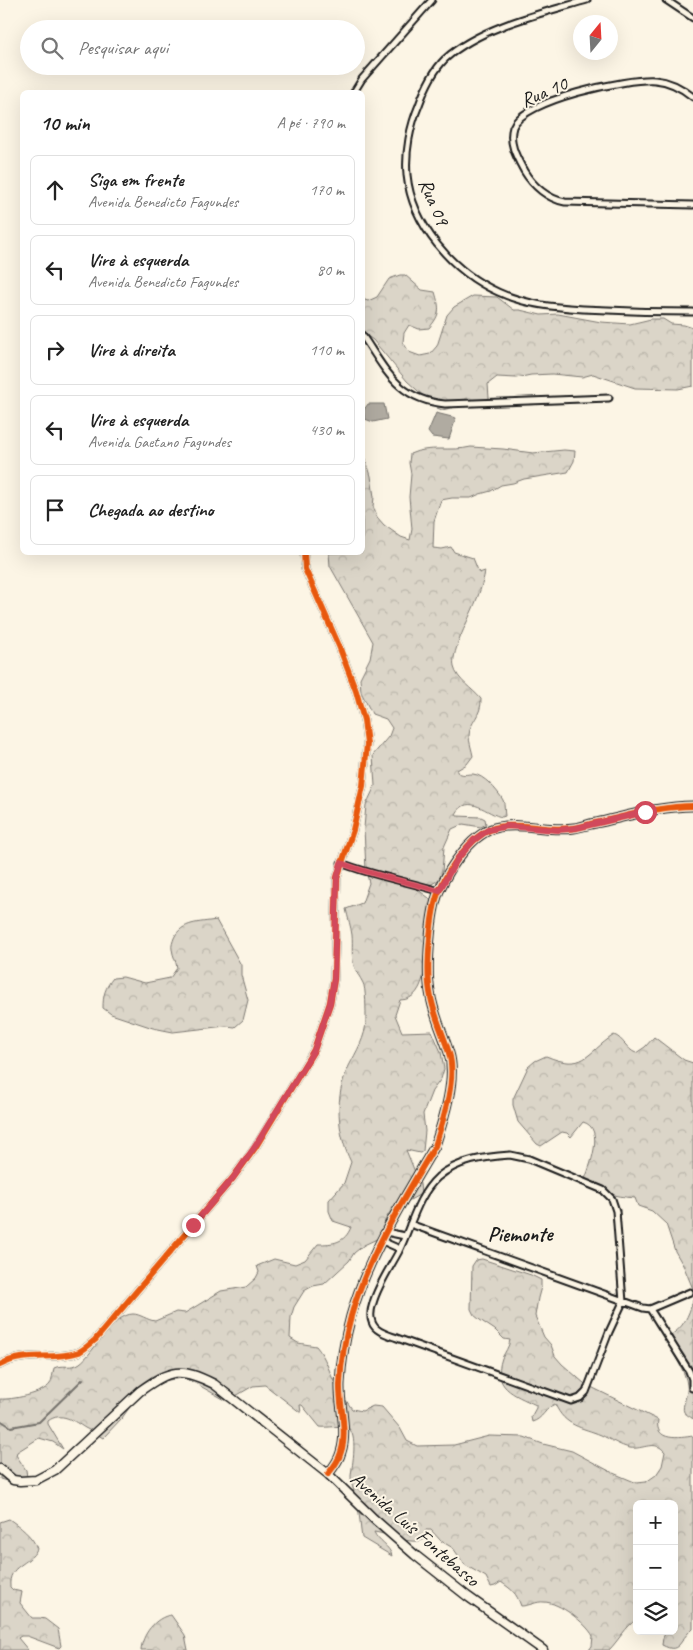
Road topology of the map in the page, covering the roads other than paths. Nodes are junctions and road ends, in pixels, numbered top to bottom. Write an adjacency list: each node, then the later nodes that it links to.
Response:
1 (432, 0): 5 (street)
2 (587, 0): 8 (street, Rua 09)
3 (666, 0): 4 (street)
4 (693, 18)
5 (355, 90)
6 (693, 97): 7 (street, Rua 10)
7 (693, 206)
8 (693, 312)
9 (365, 340): 10 (street)
10 (609, 398)
11 (304, 555): 13 (street)
12 (693, 806): 14 (street)
13 (341, 863): 14 (street); 23 (street)
14 (439, 891): 16 (street)
15 (410, 1224): 17 (street); 21 (street); 21 (street)
16 (386, 1232): 17 (street); 18 (street)
17 (405, 1236): 19 (street)
18 (382, 1240): 19 (street); 26 (street)
19 (400, 1250): 21 (street)
20 (690, 1292): 22 (street)
21 (623, 1302): 22 (street)
22 (650, 1309): 24 (street)
23 (0, 1365)
24 (692, 1388)
25 (0, 1468): 26 (street, Avenida Luís Fontebasso)
26 (328, 1474): 27 (street, Avenida Luís Fontebasso)
27 (544, 1650)

